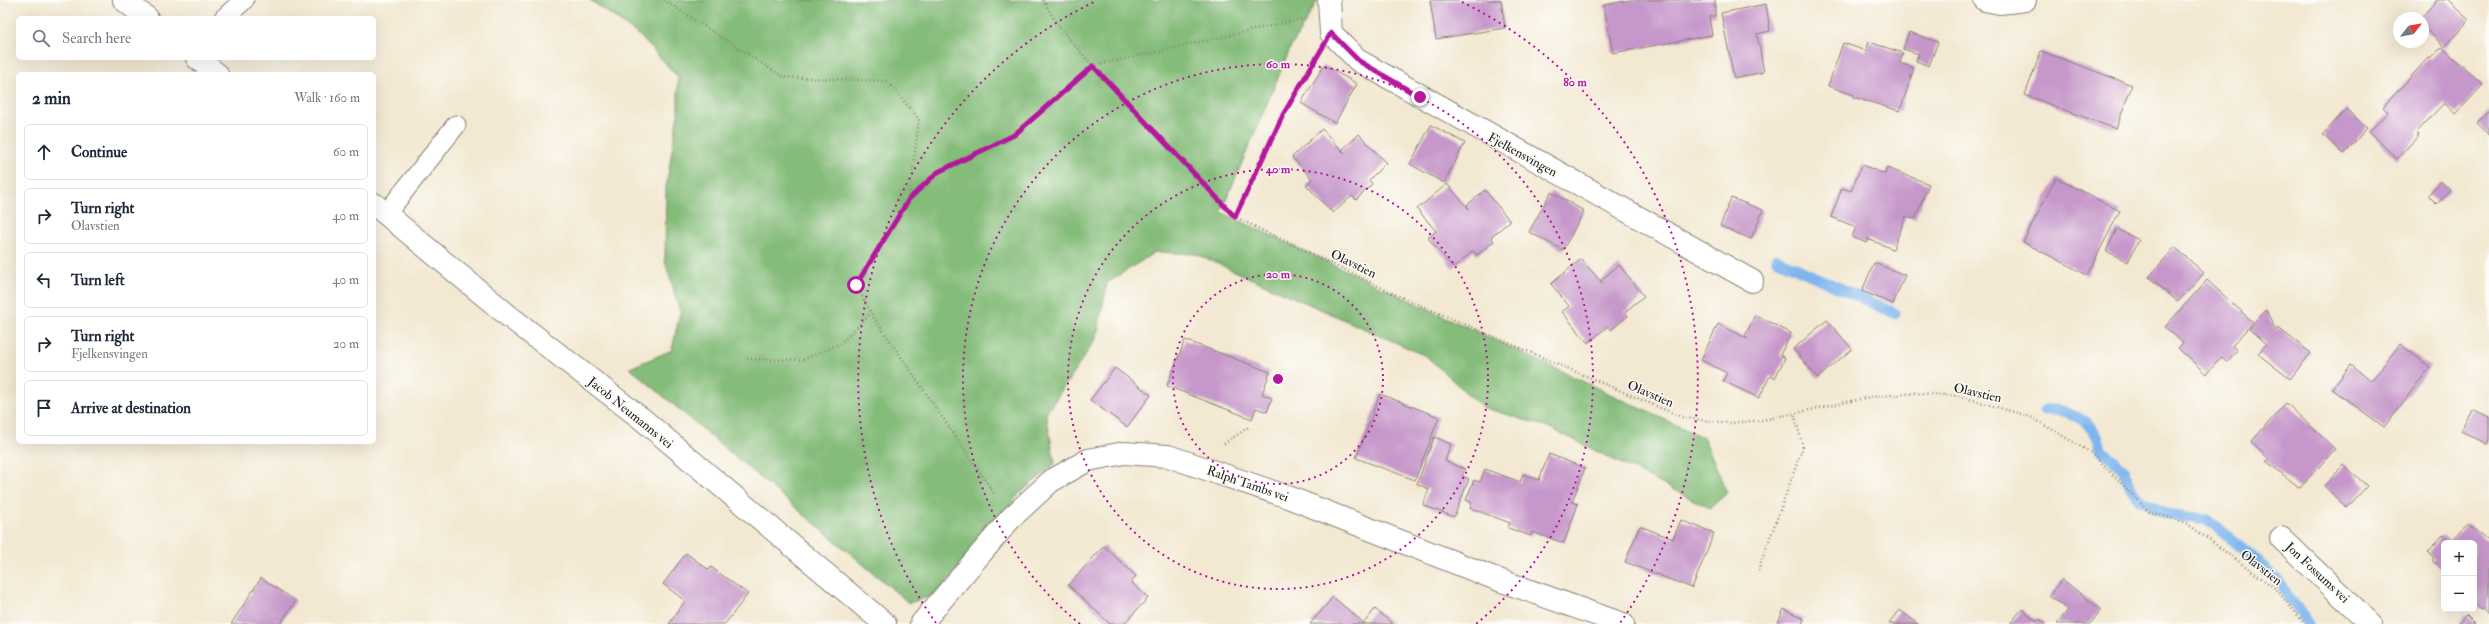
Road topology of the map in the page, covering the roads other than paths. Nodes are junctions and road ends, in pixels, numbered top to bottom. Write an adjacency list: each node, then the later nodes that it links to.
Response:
1 (124, 0): 6 (street)
2 (244, 0): 7 (lane)
3 (1984, 0): 4 (street)
4 (2025, 0)
5 (1329, 1): 12 (street, Fjelkensvingen)
6 (144, 16)
7 (226, 16)
8 (200, 60): 9 (street)
9 (214, 72)
10 (456, 125): 11 (lane)
11 (380, 209): 14 (street, Jacob Neumanns vei)
12 (1752, 281)
13 (2281, 538): 17 (street, Jon Fossums vei)
14 (884, 624)
15 (921, 624): 16 (street, Ralph Tambs vei)
16 (1623, 624)
17 (2371, 624)

